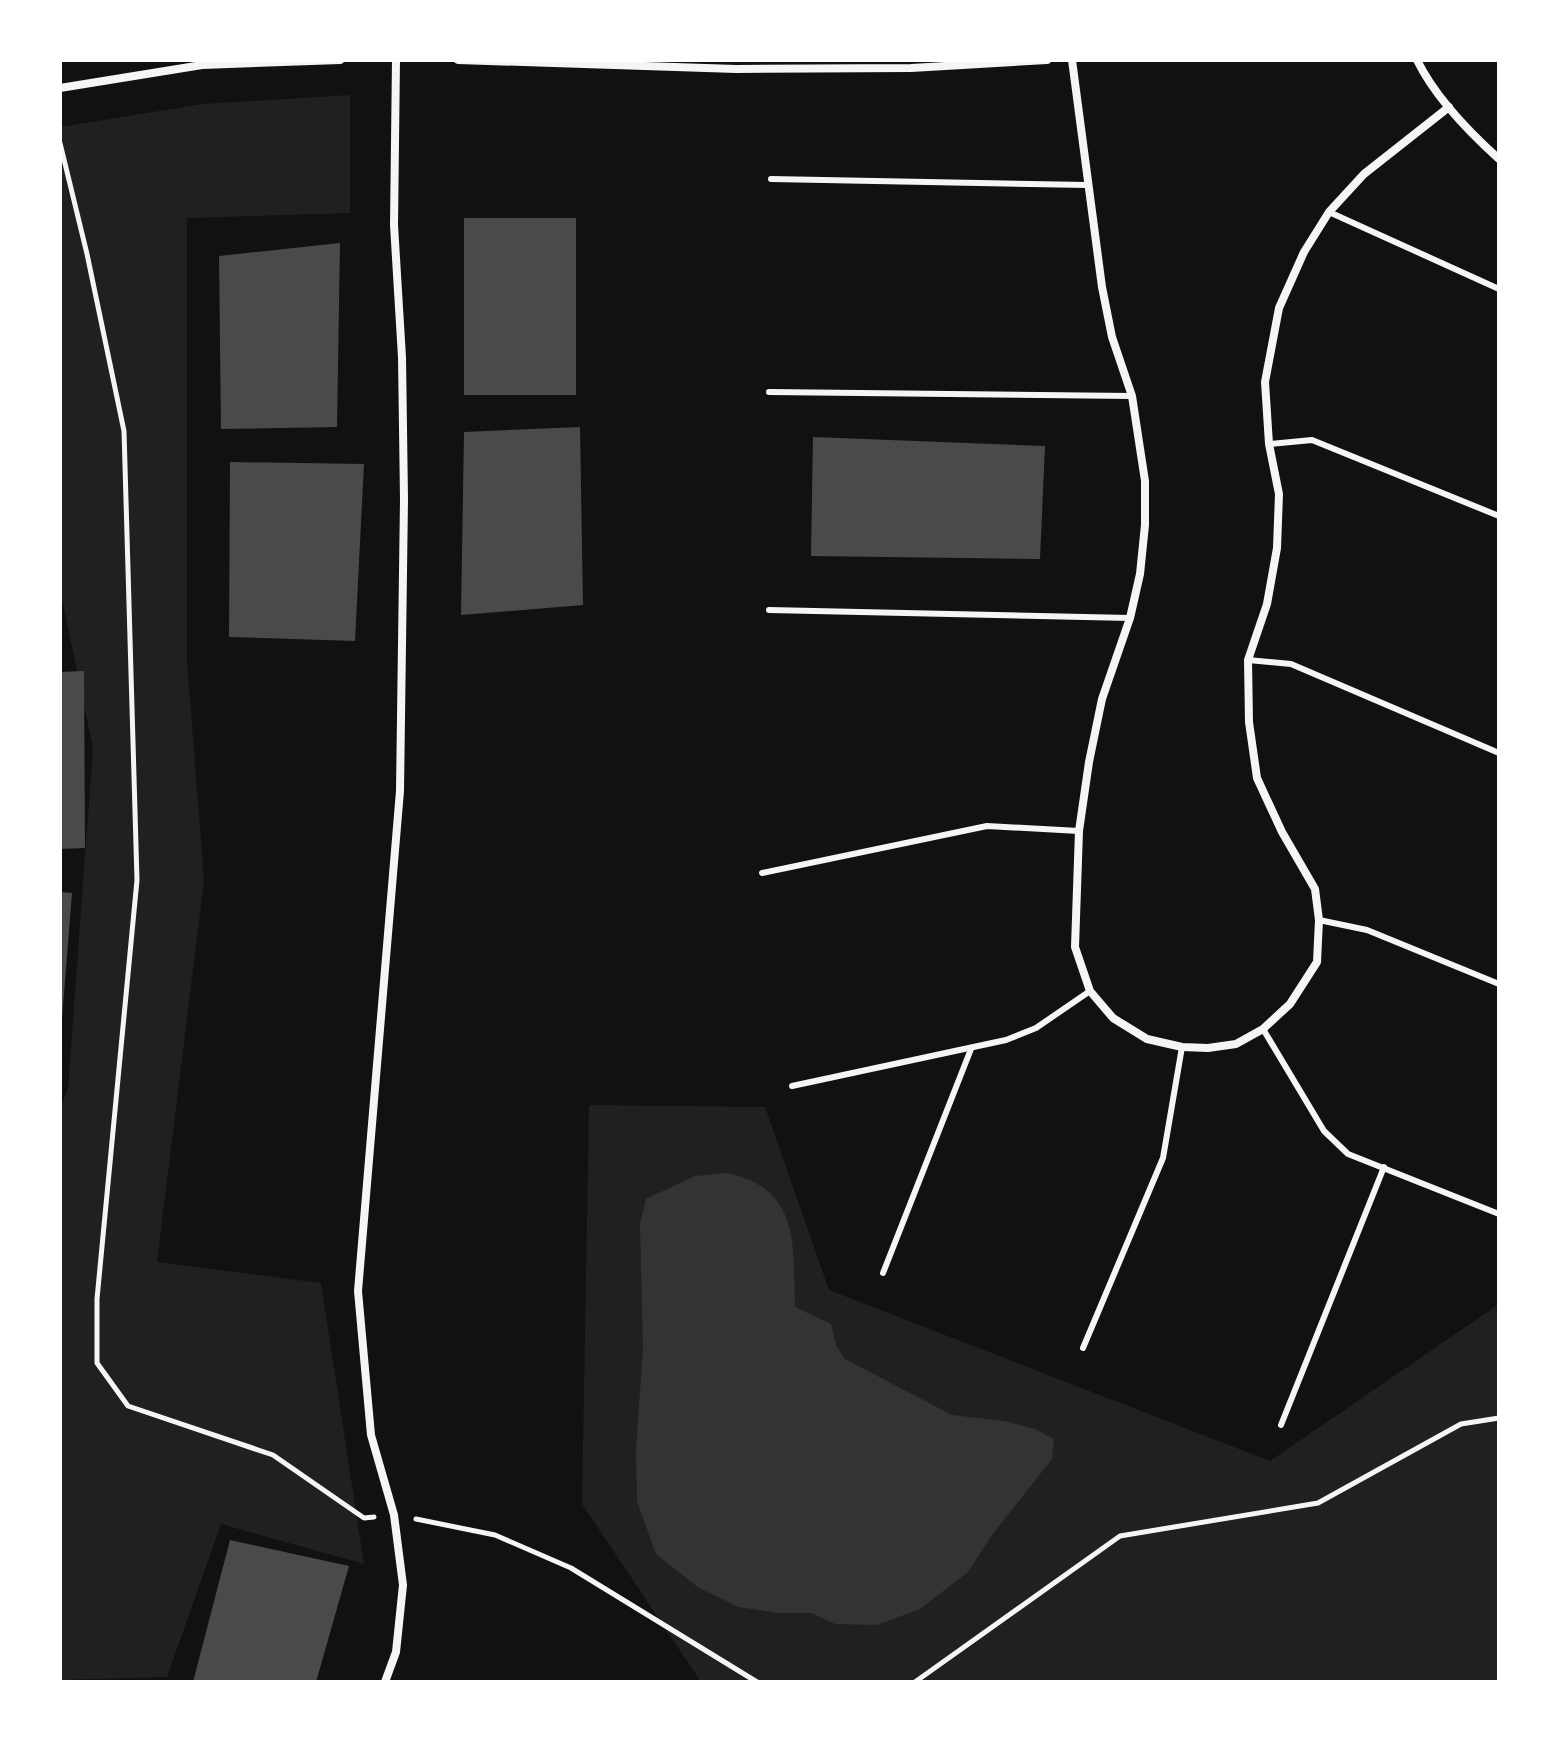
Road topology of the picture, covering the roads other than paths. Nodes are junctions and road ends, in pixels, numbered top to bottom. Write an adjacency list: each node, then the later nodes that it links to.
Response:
1 (340, 60): 7 (street)
2 (396, 60): 36 (street)
3 (458, 60): 4 (street)
4 (1047, 60)
5 (1072, 60): 11 (street)
6 (1417, 60): 8 (street)
7 (60, 88)
8 (1449, 107): 9 (street); 12 (street)
9 (1499, 159)
10 (771, 179): 11 (lane)
11 (1087, 185): 15 (street)
12 (1329, 212): 13 (lane); 16 (street)
13 (1499, 289)
14 (769, 392): 15 (lane)
15 (1132, 396): 19 (street)
16 (1269, 444): 17 (lane); 20 (street)
17 (1499, 516)
18 (769, 610): 19 (lane)
19 (1130, 618): 22 (street)
20 (1248, 660): 21 (lane); 24 (street)
21 (1499, 753)
22 (1079, 831): 23 (lane); 26 (street)
23 (762, 873)
24 (1319, 920): 25 (lane); 27 (street)
25 (1499, 984)
26 (1090, 991): 28 (street); 29 (lane)
27 (1263, 1029): 28 (street); 31 (lane)
28 (1182, 1047): 34 (lane)
29 (971, 1049): 30 (lane); 33 (lane)
30 (792, 1086)
31 (1384, 1167): 32 (lane); 35 (lane)
32 (1499, 1214)
33 (883, 1273)
34 (1083, 1348)
35 (1281, 1425)
36 (385, 1682)

